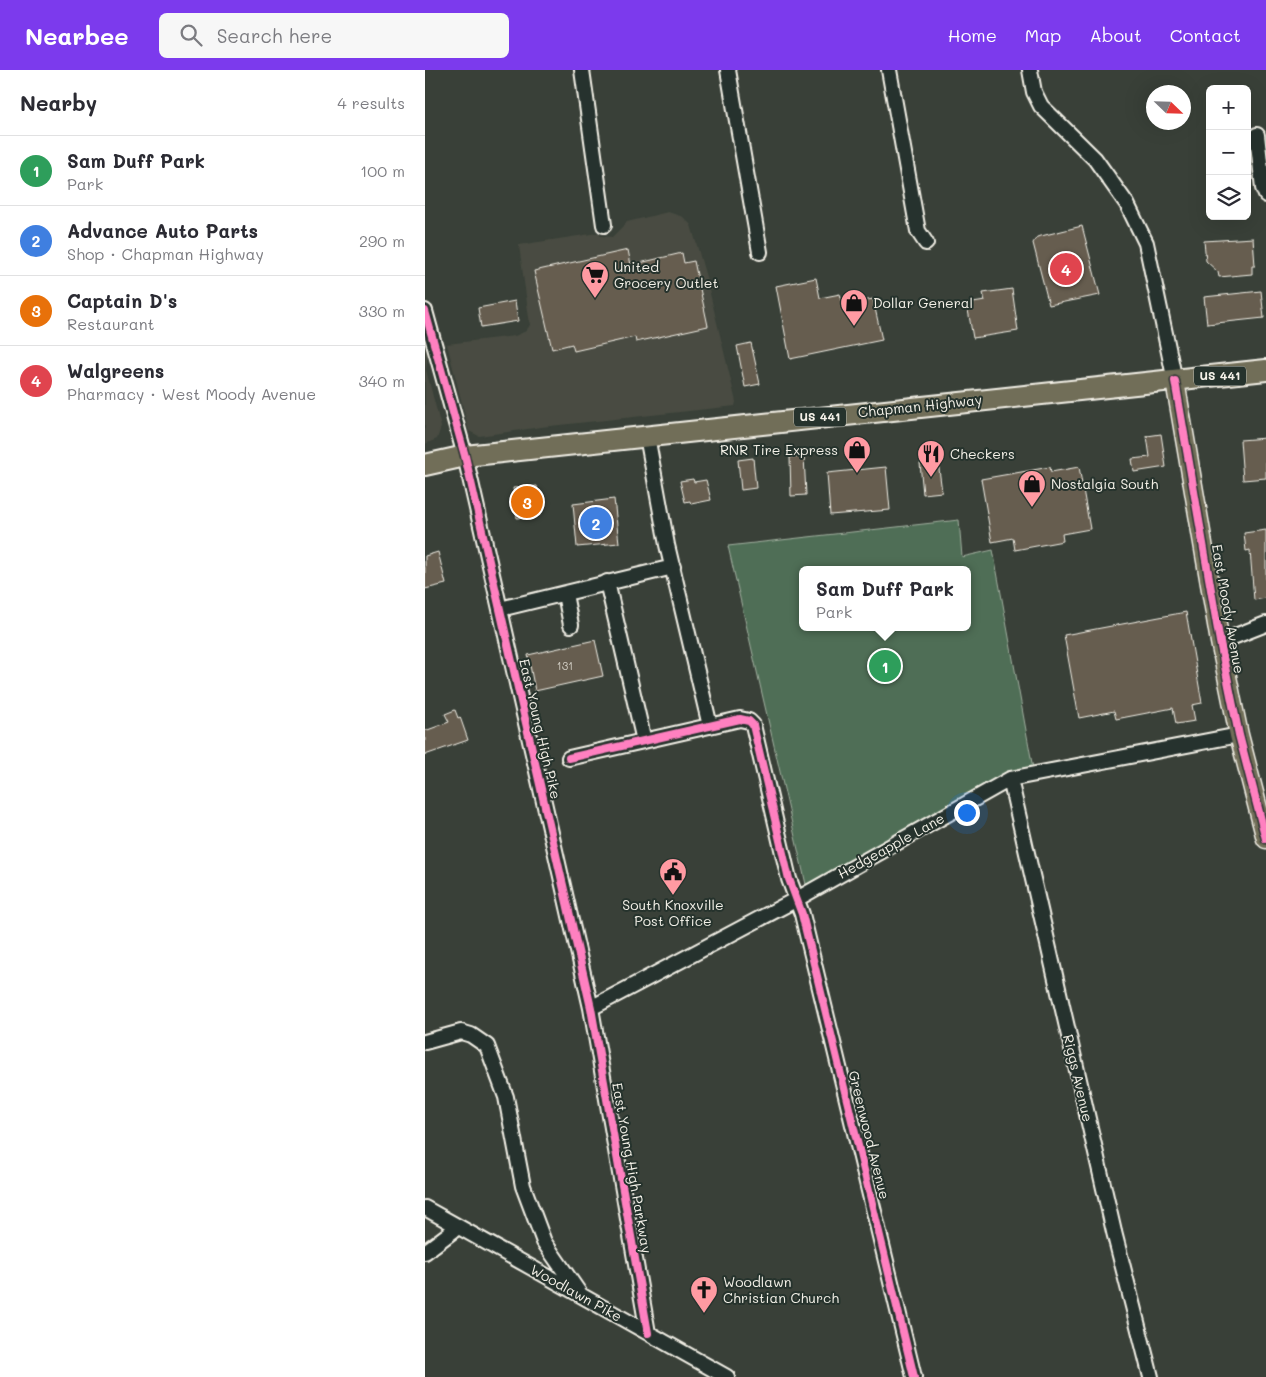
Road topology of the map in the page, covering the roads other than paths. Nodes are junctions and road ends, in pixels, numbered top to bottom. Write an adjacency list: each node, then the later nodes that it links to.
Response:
1 (582, 70): 7 (street)
2 (728, 70): 9 (street)
3 (889, 70): 8 (street)
4 (1030, 70): 12 (street)
5 (1257, 135): 6 (street)
6 (1266, 195)
7 (604, 226)
8 (926, 243)
9 (760, 252)
10 (425, 311): 14 (street, East Young High Pike)
11 (1266, 370): 12 (highway, Chapman Highway / US 441)
12 (1175, 381): 13 (highway, Chapman Highway / US 441); 22 (main road, East Moody Avenue)
13 (647, 436): 14 (highway, Chapman Highway / US 441); 16 (street)
14 (465, 456): 15 (highway, Chapman Highway / US 441); 19 (street, East Young High Pike)
15 (425, 465)
16 (673, 568): 17 (street); 23 (street)
17 (607, 582): 18 (street); 25 (street)
18 (565, 594): 19 (street); 21 (street)
19 (500, 609): 30 (street, East Young High Pike)
20 (1266, 624): 22 (street)
21 (571, 625)
22 (1219, 642): 24 (main road, East Moody Avenue)
23 (710, 726): 25 (street); 29 (street, Greenwood Avenue)
24 (1239, 735): 27 (street, Hedgeapple Lane); 28 (main road, East Moody Avenue)
25 (645, 741): 26 (street)
26 (569, 758)
27 (1010, 779): 29 (street, Hedgeapple Lane); 39 (street, Riggs Avenue)
28 (1266, 839)
29 (797, 900): 30 (street, Hedgeapple Lane); 38 (street, Greenwood Avenue)
30 (591, 1008): 36 (street, East Young High Parkway)
31 (425, 1042): 35 (street)
32 (425, 1208): 33 (street, Woodlawn Pike)
33 (458, 1227): 34 (street); 35 (street, Woodlawn Pike)
34 (425, 1252)
35 (582, 1296): 36 (street, Woodlawn Pike)
36 (648, 1333): 37 (street, Woodlawn Pike)
37 (727, 1377)
38 (914, 1377)
39 (1151, 1377)

